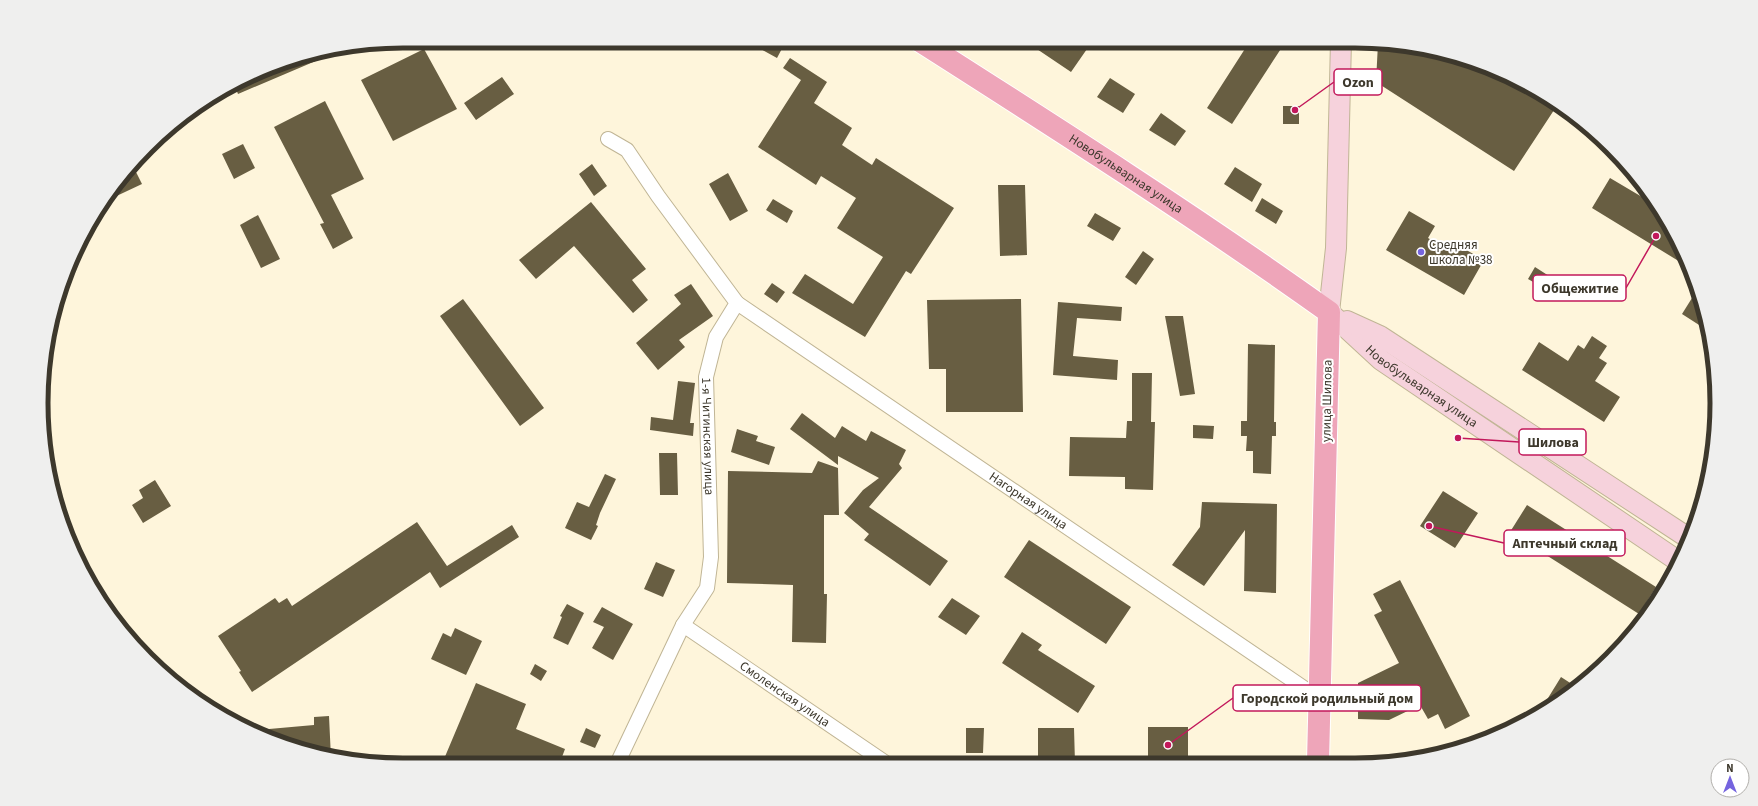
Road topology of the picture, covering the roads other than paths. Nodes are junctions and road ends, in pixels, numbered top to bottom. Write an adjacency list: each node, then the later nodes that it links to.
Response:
1 (931, 48): 5 (main road, Новобульварная улица)
2 (1341, 48): 5 (main road, улица Шилова)
3 (608, 139): 4 (street)
4 (737, 303): 8 (street, 1-я Читинская улица); 9 (street, Нагорная улица)
5 (1329, 312): 6 (main road, Новобульварная улица); 7 (main road, Новобульварная улица); 9 (main road, улица Шилова)
6 (1684, 536)
7 (1674, 558)
8 (683, 626): 10 (street, 1-я Читинская улица); 11 (street, Смоленская улица)
9 (1320, 699): 12 (main road, улица Шилова)
10 (620, 758)
11 (877, 758)
12 (1318, 758)

